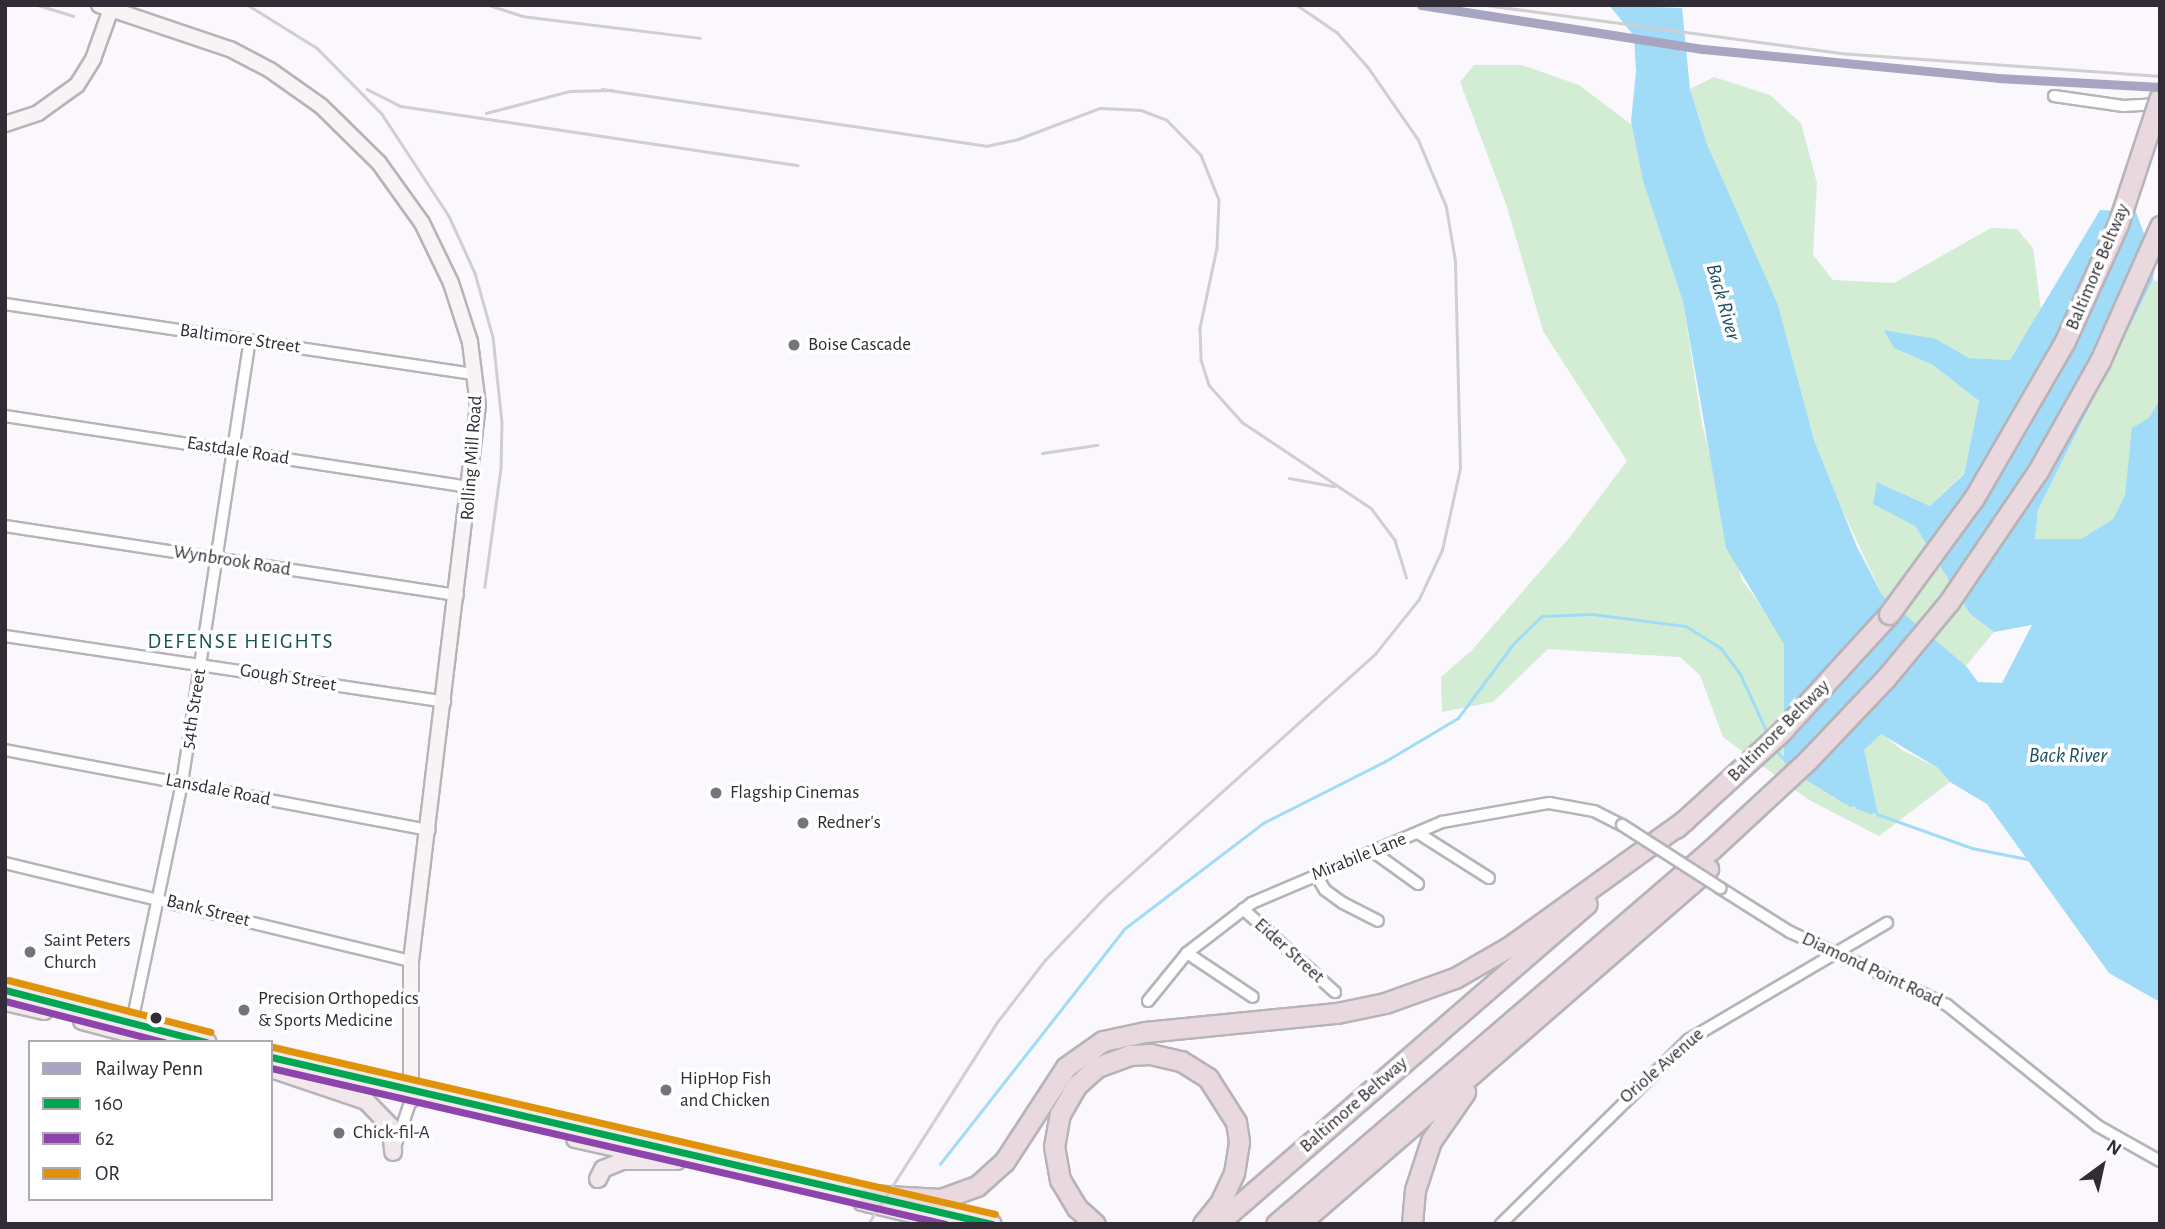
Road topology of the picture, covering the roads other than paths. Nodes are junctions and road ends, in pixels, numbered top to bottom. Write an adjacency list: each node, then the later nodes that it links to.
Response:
1 (105, 7): 5 (street); 9 (street, Rolling Mill Road)
2 (2054, 96): 4 (street)
3 (2160, 97): 23 (highway, Baltimore Beltway, bridge)
4 (2160, 104)
5 (5, 124)
6 (2160, 226): 21 (highway, Baltimore Beltway)
7 (5, 304): 8 (street, Baltimore Street)
8 (250, 340): 9 (street, Baltimore Street); 11 (street, 54th Street)
9 (475, 374): 12 (street, Rolling Mill Road)
10 (5, 416): 11 (street, Eastdale Road)
11 (233, 449): 12 (street, Eastdale Road); 14 (street, 54th Street)
12 (471, 487): 15 (street, Rolling Mill Road)
13 (5, 526): 14 (street, Wynbrook Road)
14 (216, 558): 15 (street, Wynbrook Road); 17 (street, 54th Street)
15 (458, 595): 18 (street, Rolling Mill Road)
16 (5, 636): 17 (street, Gough Street)
17 (201, 665): 18 (street, Gough Street); 20 (street, 54th Street)
18 (445, 702): 24 (street, Rolling Mill Road)
19 (5, 750): 20 (street, Lansdale Road)
20 (182, 783): 24 (street, Lansdale Road); 31 (street, 54th Street)
21 (1778, 795): 41 (highway); 61 (highway, Baltimore Beltway)
22 (1609, 818): 25 (street, Mirabile Lane); 36 (street, Diamond Point Road, bridge)
23 (1685, 820): 55 (highway); 60 (highway, Baltimore Beltway)
24 (430, 830): 37 (street, Rolling Mill Road)
25 (1418, 833): 26 (street, Mirabile Lane); 29 (street)
26 (1376, 853): 28 (street, Mirabile Lane); 30 (street)
27 (5, 863): 31 (street, Bank Street)
28 (1316, 875): 32 (street, Mirabile Lane); 33 (street)
29 (1489, 878)
30 (1418, 884)
31 (160, 899): 37 (street, Bank Street); 44 (street, 54th Street)
32 (1242, 909): 35 (street, Mirabile Lane); 39 (street, Eider Street)
33 (1378, 921)
34 (1887, 923): 36 (street, Oriole Avenue)
35 (1187, 953): 40 (street); 43 (street, Mirabile Lane)
36 (1837, 953): 53 (street, Diamond Point Road); 64 (street, Oriole Avenue)
37 (411, 961): 50 (street, Rolling Mill Road)
38 (5, 990): 44 (main road)
39 (1335, 992)
40 (1253, 997)
41 (1557, 1001): 62 (highway); 63 (highway)
42 (5, 1002): 44 (main road)
43 (1148, 1002)
44 (133, 1033): 45 (main road); 46 (main road)
45 (155, 1040)
46 (191, 1040)
47 (273, 1058): 50 (main road)
48 (273, 1068): 50 (main road)
49 (273, 1069): 51 (main road)
50 (411, 1095): 51 (street); 52 (main road); 55 (main road)
51 (393, 1152)
52 (677, 1161): 54 (main road); 56 (main road)
53 (2160, 1161)
54 (597, 1179)
55 (869, 1195): 57 (main road)
56 (952, 1224)
57 (993, 1224)
58 (1095, 1224): 59 (highway)
59 (1203, 1224)
60 (1217, 1224)
61 (1276, 1224)
62 (1299, 1224)
63 (1412, 1224)
64 (1501, 1224)

